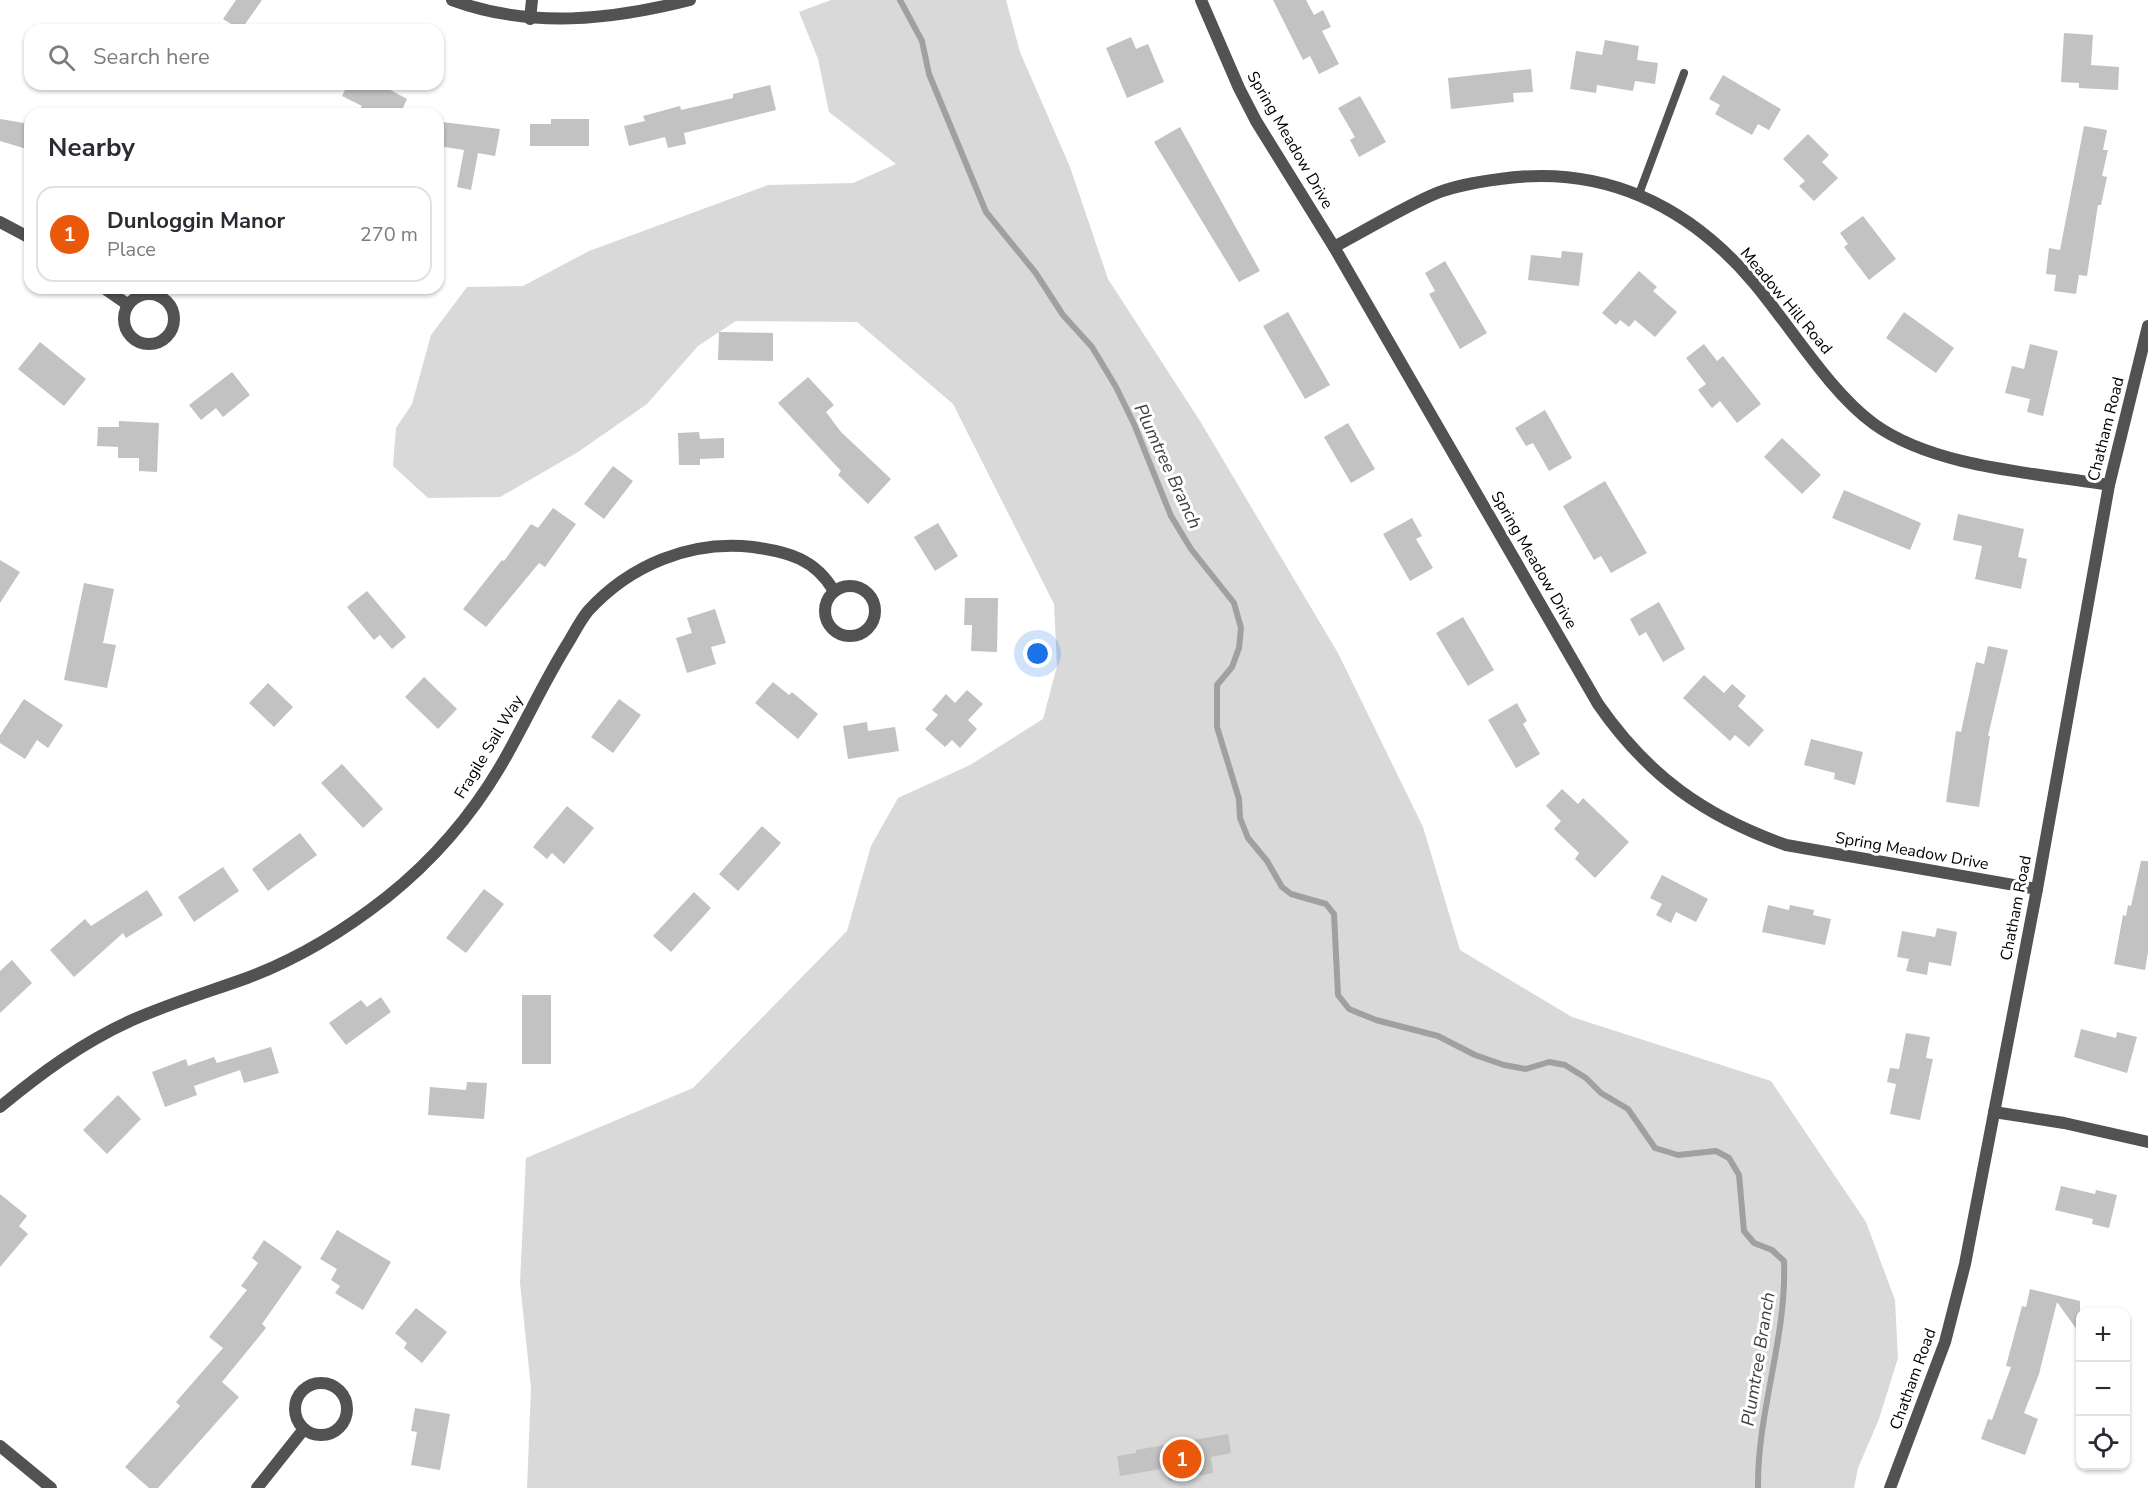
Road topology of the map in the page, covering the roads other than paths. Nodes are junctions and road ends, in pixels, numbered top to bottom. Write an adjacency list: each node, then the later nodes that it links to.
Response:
1 (452, 0): 5 (street)
2 (532, 0): 5 (street)
3 (690, 0): 5 (street)
4 (1201, 0): 10 (street, Spring Meadow Drive)
5 (530, 19)
6 (1684, 73): 7 (lane)
7 (1639, 194): 10 (street, Meadow Hill Road); 16 (street, Meadow Hill Road)
8 (0, 222): 9 (street)
9 (24, 235)
10 (1334, 247): 18 (street, Spring Meadow Drive)
11 (113, 294): 14 (street)
12 (145, 294): 14 (street)
13 (153, 294): 14 (street)
14 (128, 304)
15 (2148, 326): 16 (street, Chatham Road)
16 (2109, 485): 18 (street, Chatham Road)
17 (834, 591): 17 (street); 19 (street, Fragile Sail Way)
18 (2037, 889): 20 (street, Chatham Road)
19 (0, 1107)
20 (1994, 1112): 21 (street); 26 (street, Chatham Road)
21 (2148, 1142)
22 (304, 1429): 22 (street); 25 (street)
23 (0, 1446): 24 (street)
24 (51, 1488)
25 (257, 1488)
26 (1890, 1488)

